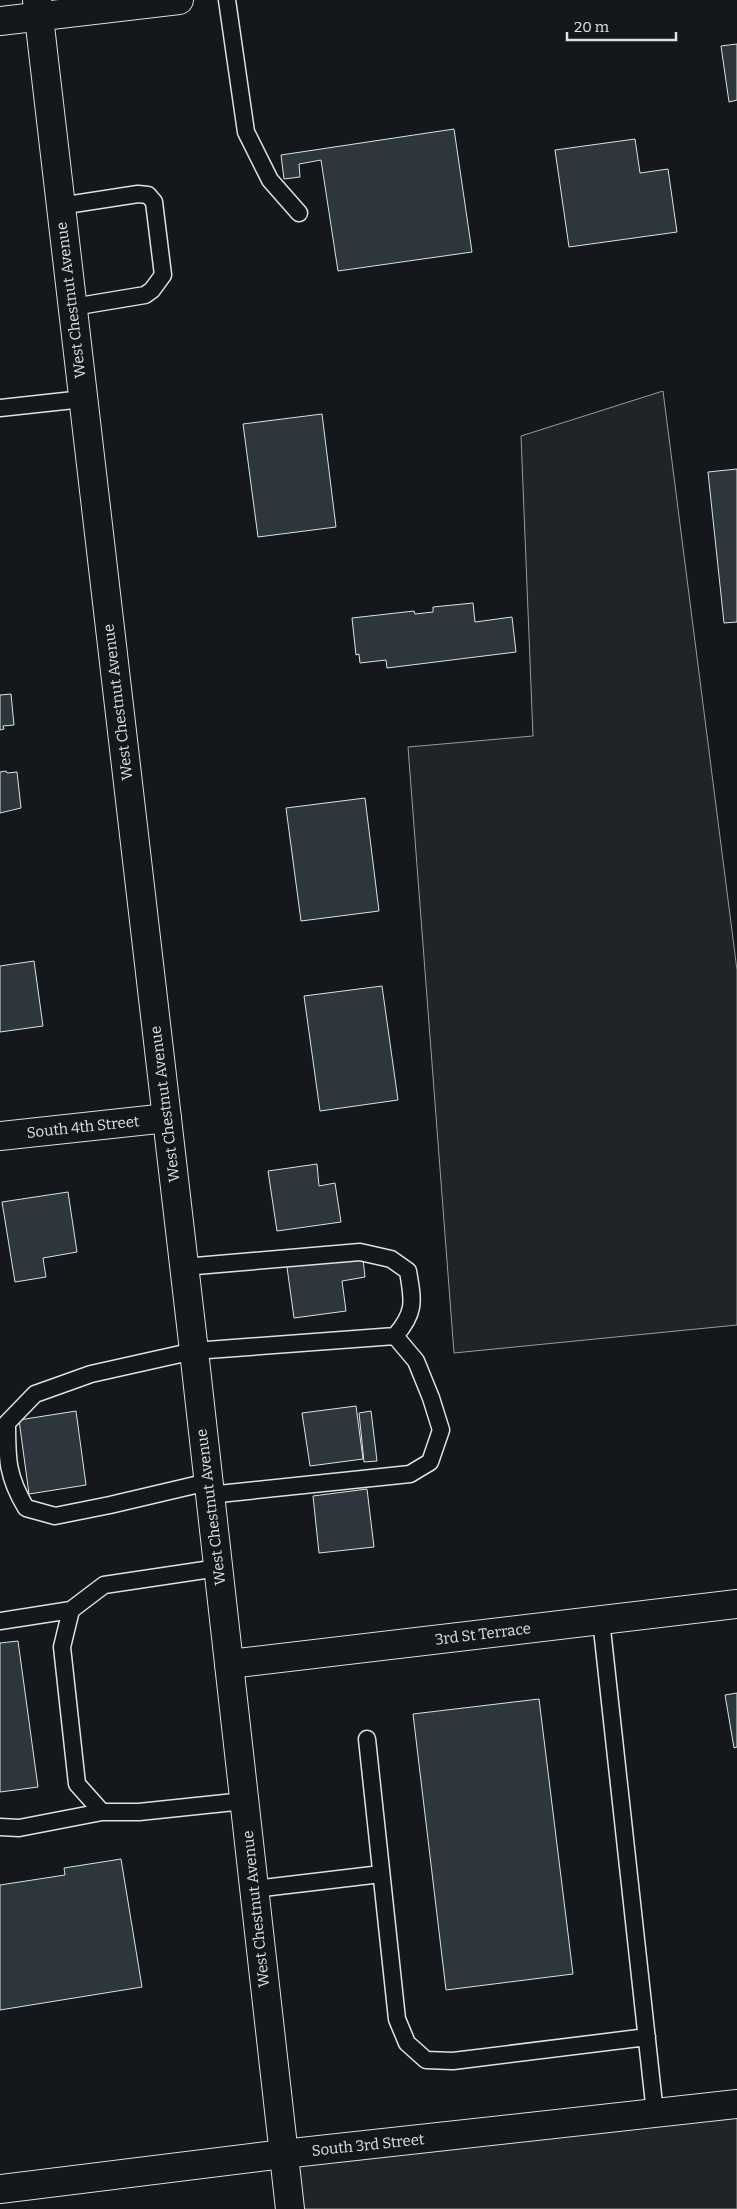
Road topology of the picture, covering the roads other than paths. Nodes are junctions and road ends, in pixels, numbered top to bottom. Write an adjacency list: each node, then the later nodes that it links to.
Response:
1 (179, 0): 3 (street)
2 (227, 0): 6 (lane)
3 (37, 8): 4 (street); 5 (street, West Chestnut Avenue)
4 (0, 21)
5 (60, 206): 7 (street, West Chestnut Avenue); 7 (lane)
6 (299, 213)
7 (73, 307): 8 (street, West Chestnut Avenue)
8 (83, 399): 9 (lane); 10 (street, West Chestnut Avenue)
9 (0, 408)
10 (167, 1118): 11 (street, South 4th Street); 12 (street, West Chestnut Avenue)
11 (0, 1136)
12 (184, 1267): 13 (lane); 14 (street, West Chestnut Avenue)
13 (395, 1336): 14 (lane); 15 (lane)
14 (194, 1351): 15 (street, West Chestnut Avenue); 15 (lane)
15 (209, 1488): 16 (street, West Chestnut Avenue)
16 (218, 1568): 18 (lane); 21 (street, West Chestnut Avenue)
17 (737, 1604): 19 (street, 3rd St Terrace)
18 (71, 1610): 20 (lane); 24 (lane)
19 (601, 1620): 21 (street, 3rd St Terrace); 28 (lane)
20 (0, 1621)
21 (229, 1664): 23 (street, West Chestnut Avenue)
22 (367, 1739): 26 (lane)
23 (244, 1801): 24 (lane); 27 (street, West Chestnut Avenue)
24 (102, 1812): 25 (lane)
25 (0, 1827)
26 (381, 1874): 27 (lane); 28 (lane)
27 (254, 1889): 31 (street, West Chestnut Avenue)
28 (647, 2037): 30 (lane)
29 (737, 2104): 30 (street, South 3rd Street)
30 (655, 2113): 31 (street, South 3rd Street)
31 (283, 2154): 32 (street, South 3rd Street); 33 (street, West Chestnut Avenue)
32 (0, 2189)
33 (290, 2209)

